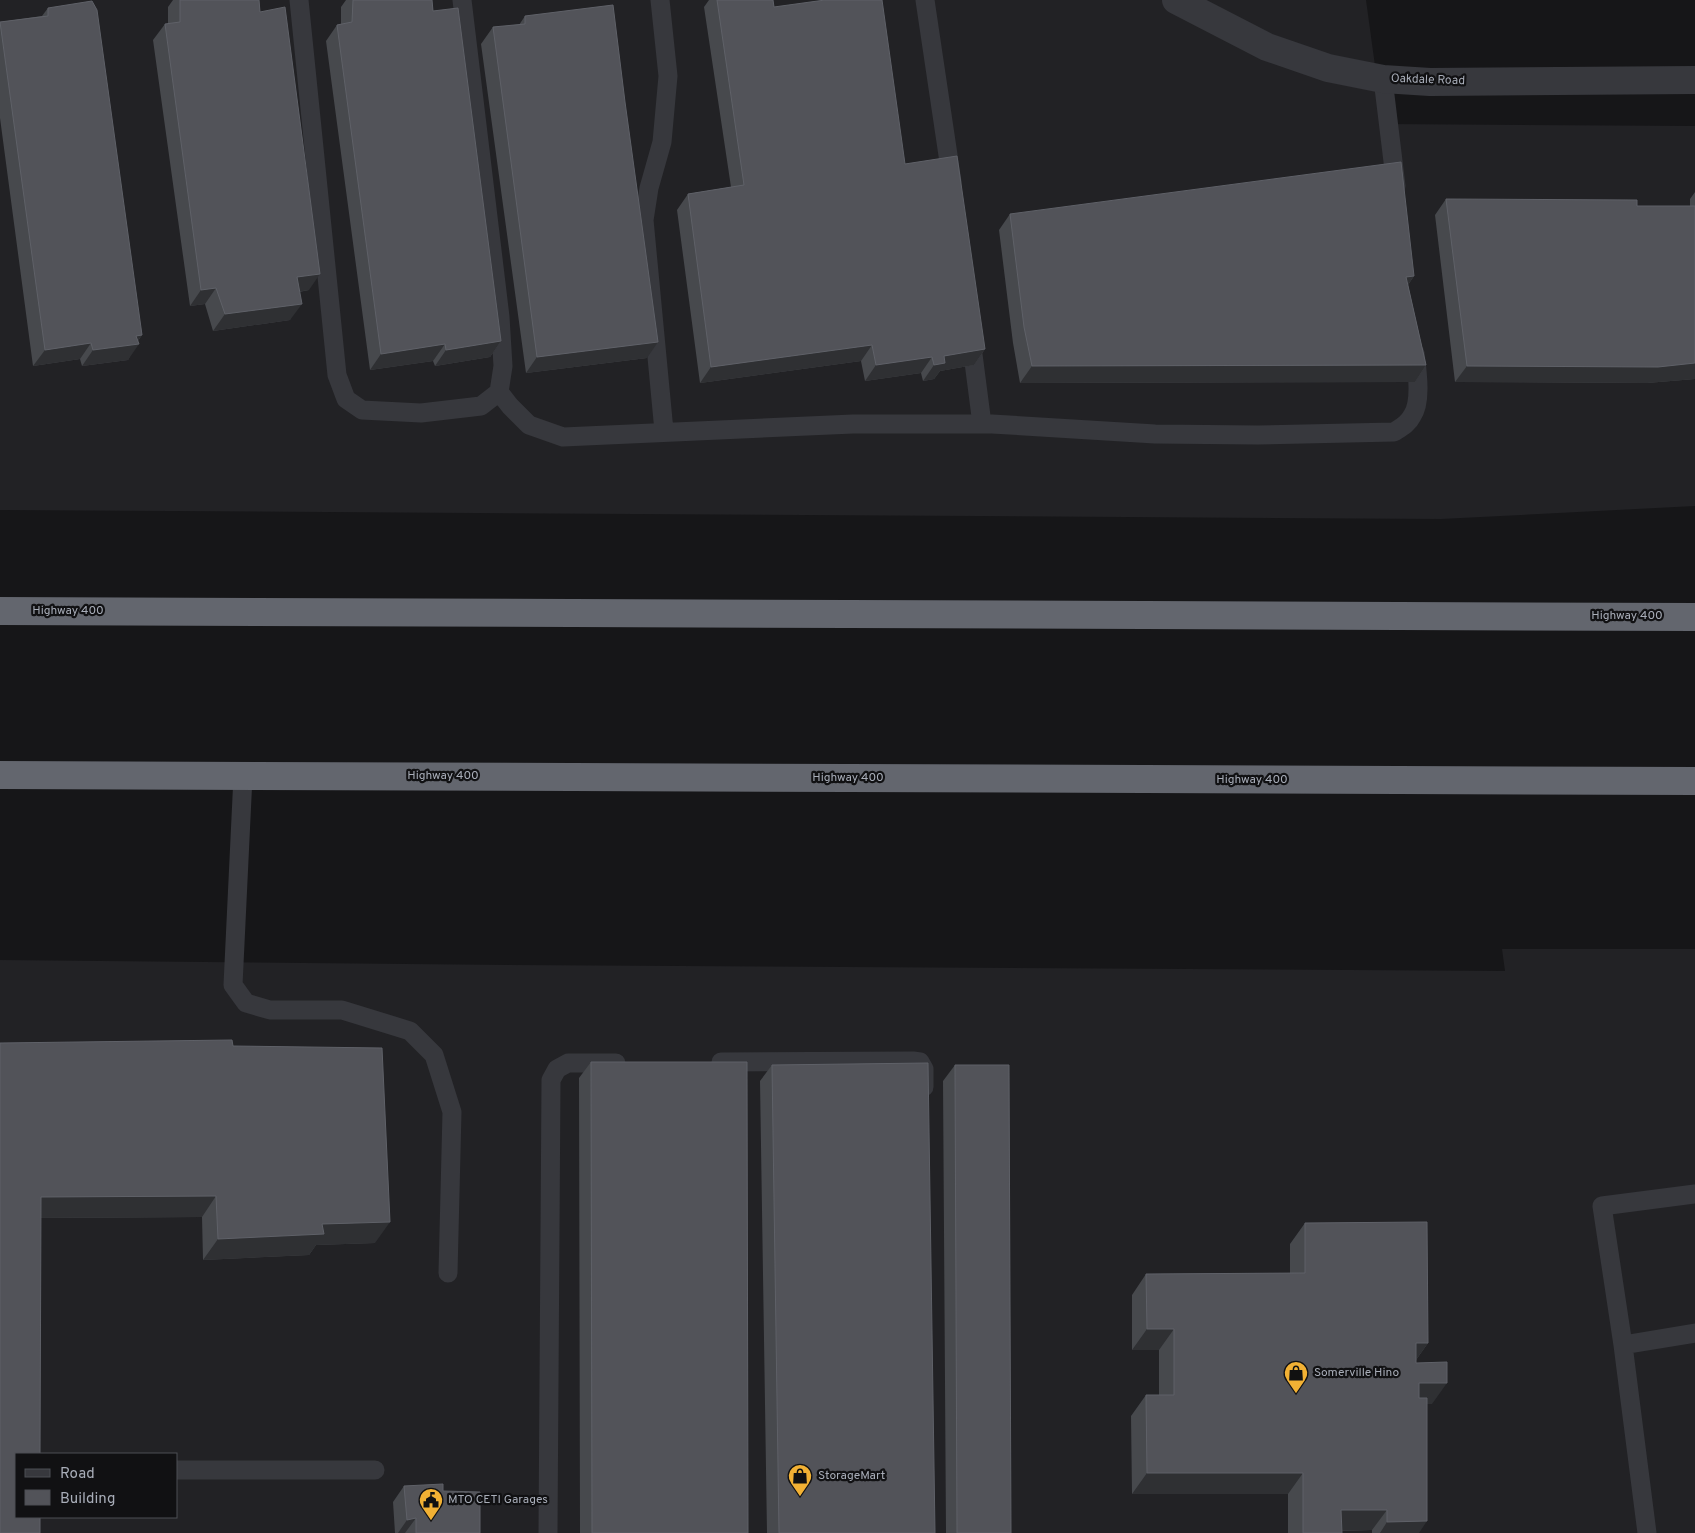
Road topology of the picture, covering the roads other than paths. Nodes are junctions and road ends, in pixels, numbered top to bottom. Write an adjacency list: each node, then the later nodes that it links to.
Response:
1 (300, 0): 12 (lane)
2 (462, 0): 12 (lane)
3 (660, 0): 14 (lane)
4 (924, 0): 8 (lane)
5 (1176, 0): 6 (street, Oakdale Road)
6 (1383, 79): 7 (street, Oakdale Road); 9 (lane)
7 (1695, 80)
8 (954, 201)
9 (1398, 208)
10 (969, 318): 13 (lane)
11 (1413, 334): 13 (lane)
12 (499, 392): 14 (lane)
13 (982, 424): 14 (lane)
14 (664, 431)
15 (0, 611): 16 (highway, Highway 400)
16 (1695, 617)
17 (0, 775): 18 (highway, Highway 400)
18 (243, 776): 19 (highway, Highway 400); 26 (lane)
19 (1695, 781)
20 (634, 1062): 31 (lane)
21 (700, 1062): 22 (lane)
22 (738, 1062): 23 (lane); 24 (lane)
23 (738, 1082)
24 (925, 1109)
25 (1695, 1194): 28 (lane)
26 (448, 1273)
27 (1695, 1333): 28 (lane)
28 (1623, 1345): 32 (lane)
29 (178, 1470): 30 (lane)
30 (375, 1470)
31 (548, 1533)
32 (1647, 1533)

